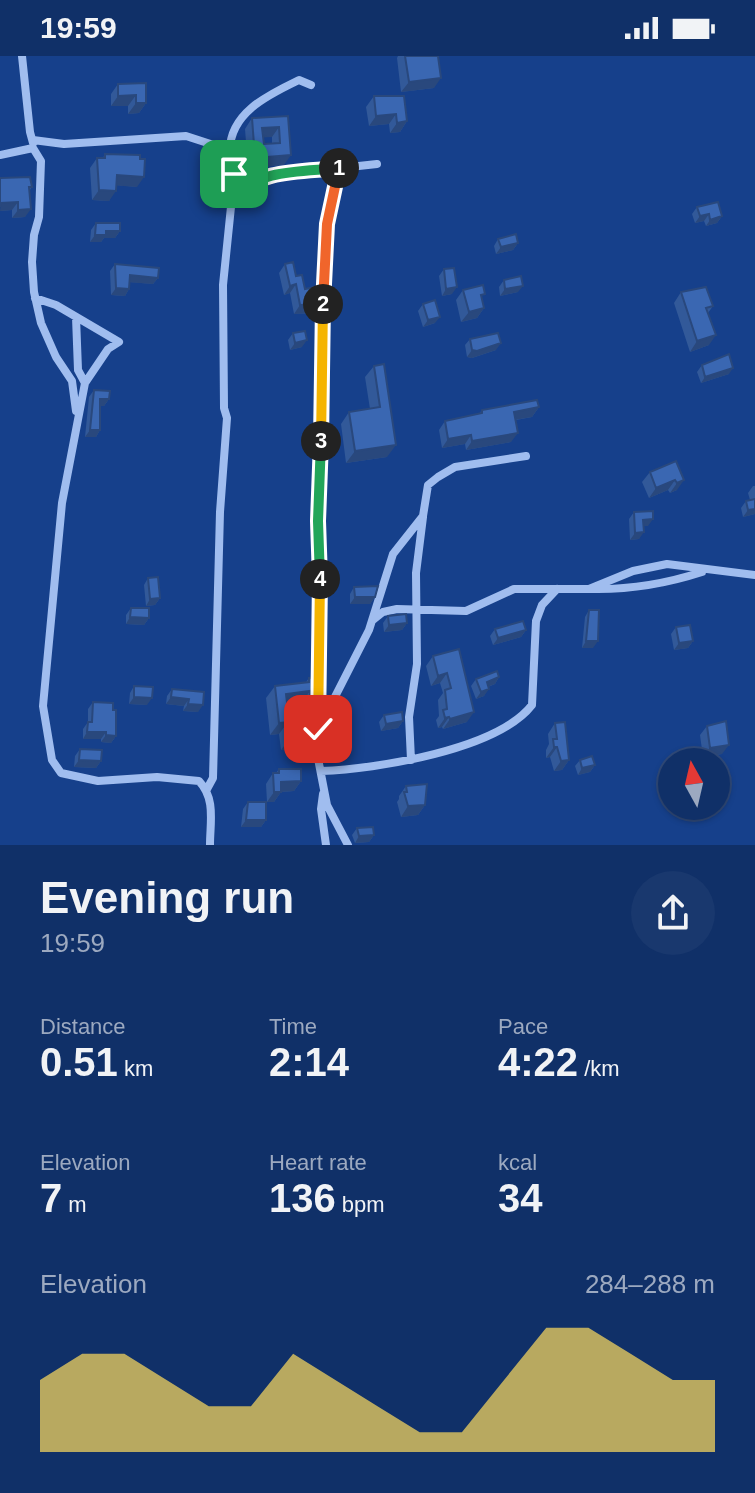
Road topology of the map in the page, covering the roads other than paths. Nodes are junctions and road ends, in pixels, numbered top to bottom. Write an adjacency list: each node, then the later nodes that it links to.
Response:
1 (22, 56): 3 (street)
2 (311, 85): 4 (street)
3 (33, 144): 4 (street); 5 (street); 9 (street)
4 (229, 150): 8 (street)
5 (0, 155)
6 (377, 164): 7 (street)
7 (339, 168): 8 (street); 21 (street)
8 (232, 197): 25 (street)
9 (35, 298): 10 (street); 12 (street)
10 (76, 317): 11 (street); 11 (street)
11 (85, 383): 12 (street)
12 (77, 416): 25 (street)
13 (526, 456): 14 (street)
14 (423, 516): 19 (street); 20 (street)
15 (707, 570): 16 (street); 18 (street); 18 (street)
16 (755, 575)
17 (557, 589): 18 (street); 19 (street); 22 (street)
18 (589, 589)
19 (418, 611): 20 (street); 22 (street)
20 (373, 620): 21 (street)
21 (318, 729): 23 (street)
22 (411, 760): 23 (street)
23 (321, 771): 24 (street)
24 (324, 787): 27 (street); 28 (street)
25 (207, 789): 26 (street)
26 (210, 845)
27 (326, 845)
28 (348, 845)

